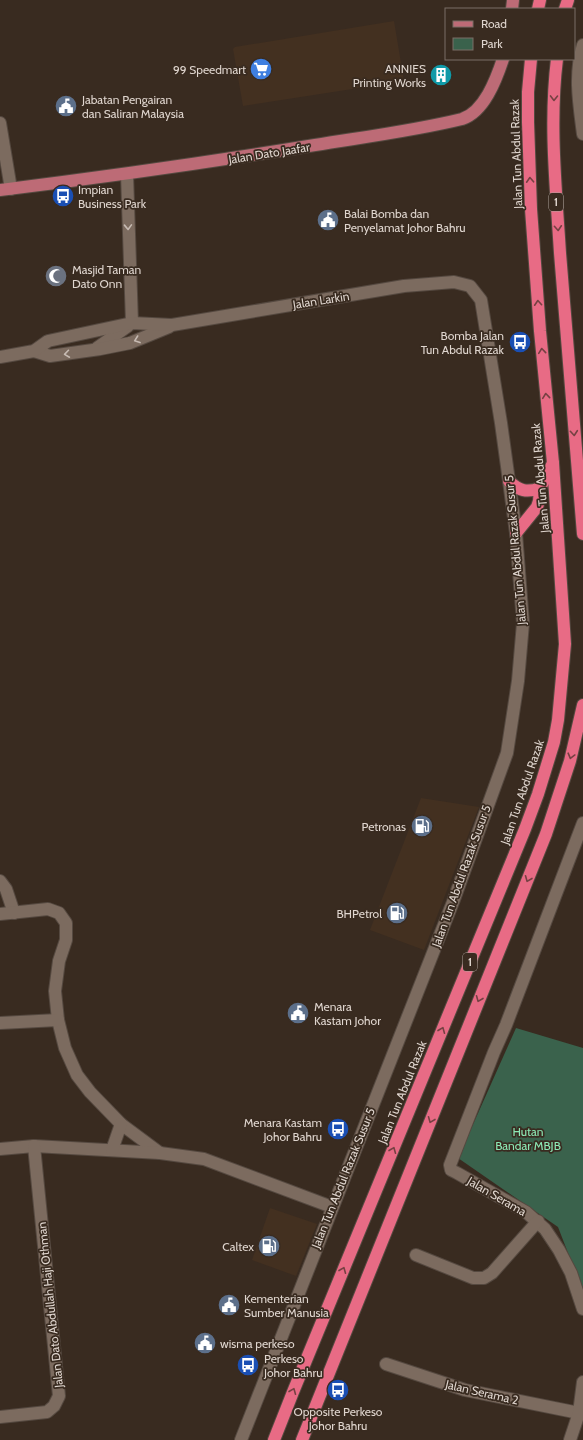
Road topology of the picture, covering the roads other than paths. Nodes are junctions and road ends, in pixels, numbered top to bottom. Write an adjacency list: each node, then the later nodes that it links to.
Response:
1 (583, 44): 6 (street)
2 (503, 60): 7 (main road, Jalan Dato Jaafar)
3 (531, 60): 15 (highway, Jalan Tun Abdul Razak / 1, one-way to 3)
4 (557, 60): 19 (highway, 1, one-way to 19)
5 (0, 123): 8 (street)
6 (583, 134)
7 (127, 174): 8 (main road, Jalan Dato Jaafar); 10 (street, one-way to 10)
8 (5, 190)
9 (470, 286): 11 (street, Jalan Larkin); 16 (street, Jalan Tun Abdul Razak Susur 5)
10 (132, 323): 11 (street, Jalan Larkin); 12 (street); 13 (street, Jalan Larkin)
11 (172, 325): 12 (street, Jalan Larkin, one-way to 12)
12 (93, 350): 13 (street, Jalan Larkin, one-way to 13)
13 (34, 351): 14 (street, Jalan Larkin)
14 (0, 357)
15 (553, 463): 17 (highway); 41 (highway, Jalan Tun Abdul Razak / 1, one-way to 15)
16 (509, 481): 17 (highway); 18 (street, Jalan Tun Abdul Razak Susur 5)
17 (540, 488): 18 (highway)
18 (516, 533): 32 (street, Jalan Tun Abdul Razak Susur 5)
19 (583, 534)
20 (583, 705): 42 (highway, 1, one-way to 42)
21 (583, 823): 33 (street, Jalan Serama)
22 (0, 881): 23 (street)
23 (14, 913): 24 (street); 25 (street)
24 (0, 914)
25 (58, 1020): 26 (street); 27 (street)
26 (0, 1023)
27 (121, 1124): 30 (street); 31 (street)
28 (34, 1146): 29 (street); 30 (street); 39 (street, Jalan Dato Abdullah Haji Othman)
29 (0, 1149)
30 (112, 1150): 31 (street)
31 (160, 1153): 32 (street)
32 (332, 1207): 40 (street, Jalan Tun Abdul Razak Susur 5)
33 (538, 1222): 34 (street); 35 (street, Jalan Serama)
34 (416, 1255)
35 (583, 1309)
36 (386, 1364): 38 (street, Jalan Serama 2)
37 (583, 1382): 38 (street)
38 (579, 1413): 43 (street)
39 (0, 1418)
40 (241, 1440)
41 (274, 1440)
42 (302, 1440)
43 (570, 1440)

